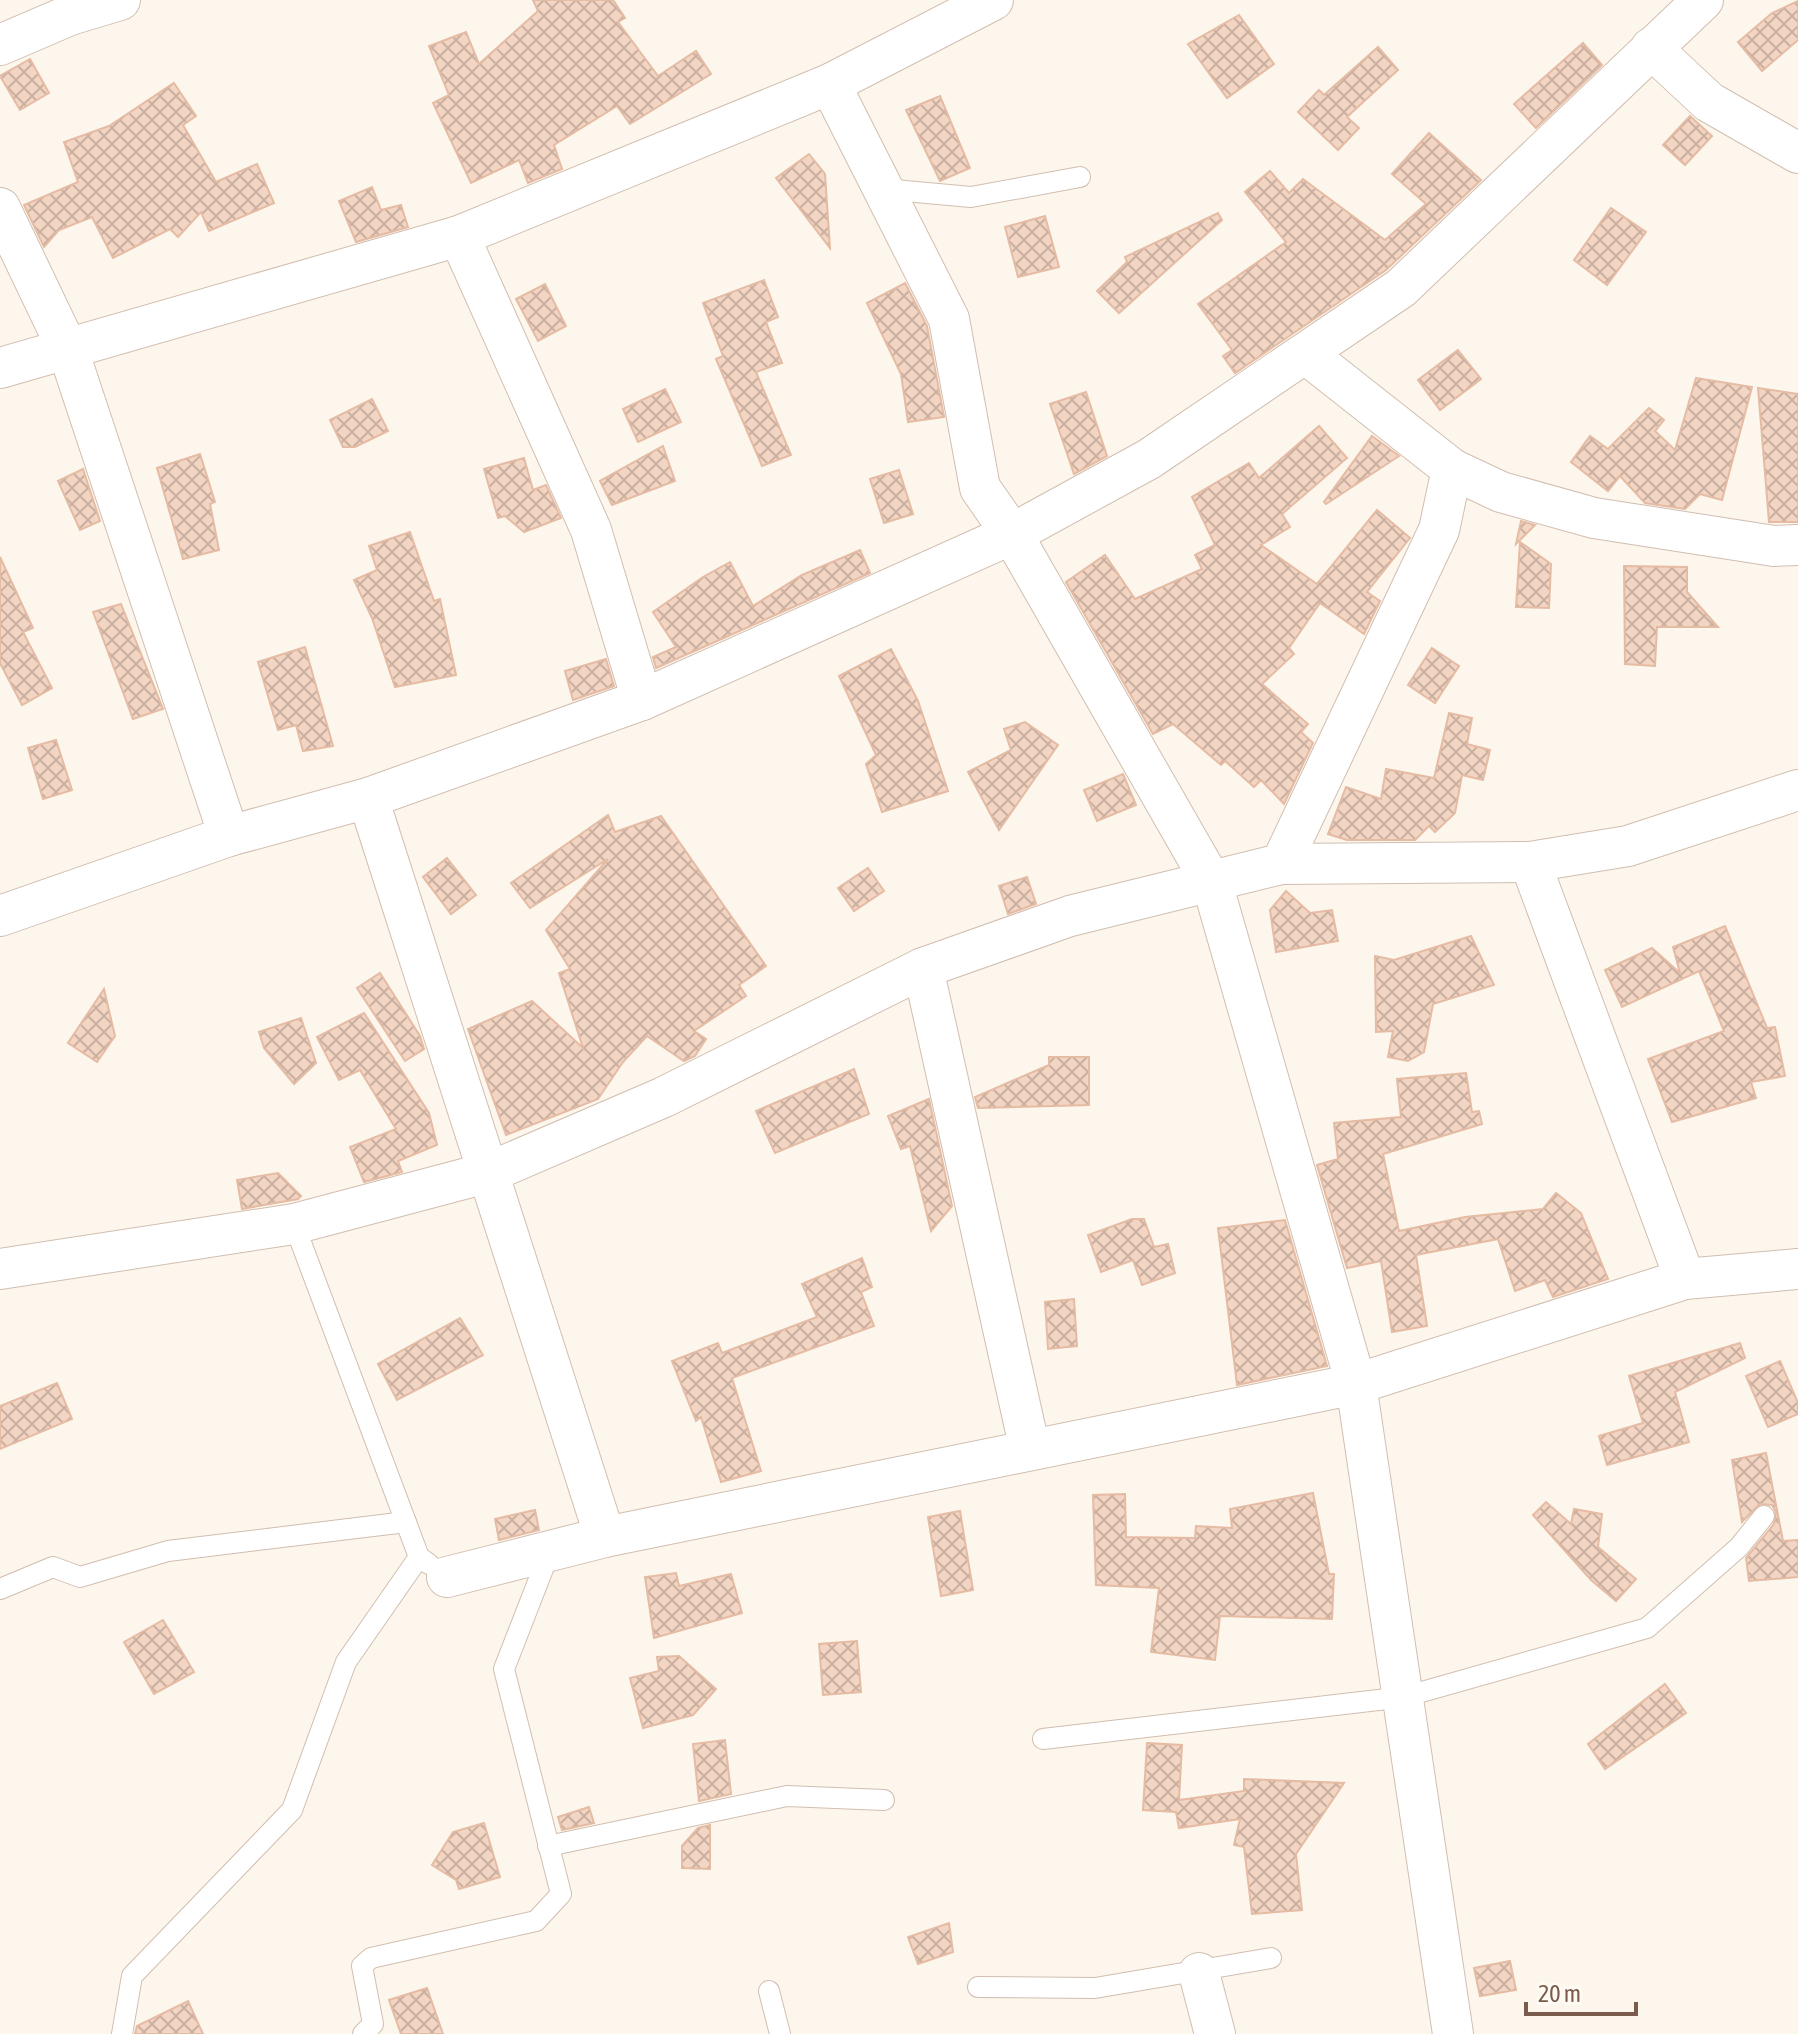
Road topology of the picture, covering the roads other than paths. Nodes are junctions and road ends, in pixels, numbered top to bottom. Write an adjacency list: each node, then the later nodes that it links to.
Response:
1 (120, 0): 4 (street)
2 (993, 0): 7 (street)
3 (1703, 0): 6 (street)
4 (67, 7): 5 (street)
5 (0, 45)
6 (1651, 48): 8 (street); 14 (street)
7 (830, 84): 10 (street); 12 (street)
8 (1798, 153)
9 (1080, 177): 10 (lane)
10 (883, 189): 17 (street)
11 (0, 208): 13 (street)
12 (459, 236): 13 (street); 19 (street)
13 (68, 350): 15 (street); 22 (street)
14 (1306, 354): 16 (street); 17 (street)
15 (0, 368)
16 (1452, 469): 18 (street); 24 (street)
17 (1012, 534): 19 (street); 25 (street)
18 (1798, 545)
19 (642, 700): 21 (street)
20 (1798, 790): 23 (street)
21 (368, 798): 22 (street); 28 (street)
22 (229, 836): 26 (street)
23 (1530, 862): 24 (street); 32 (street)
24 (1281, 864): 25 (street)
25 (1212, 883): 27 (street); 33 (street)
26 (2, 909)
27 (923, 968): 28 (street); 34 (street)
28 (490, 1172): 29 (street); 37 (street)
29 (294, 1224): 30 (street); 36 (lane)
30 (0, 1269)
31 (1798, 1269): 32 (street)
32 (1685, 1279): 33 (street)
33 (1356, 1384): 34 (street); 41 (street)
34 (1030, 1450): 37 (street)
35 (1764, 1516): 41 (lane)
36 (406, 1522): 39 (lane); 40 (lane)
37 (605, 1537): 38 (street)
38 (550, 1551): 39 (street); 44 (lane)
39 (433, 1567): 49 (lane)
40 (0, 1589)
41 (1404, 1697): 42 (lane); 53 (street)
42 (1043, 1739)
43 (884, 1800): 44 (lane)
44 (548, 1846): 50 (lane)
45 (1271, 1958): 46 (lane)
46 (1199, 1973): 47 (lane); 52 (street)
47 (978, 1987)
48 (769, 1991): 51 (lane)
49 (122, 2034)
50 (363, 2034)
51 (780, 2034)
52 (1215, 2034)
53 (1453, 2034)

